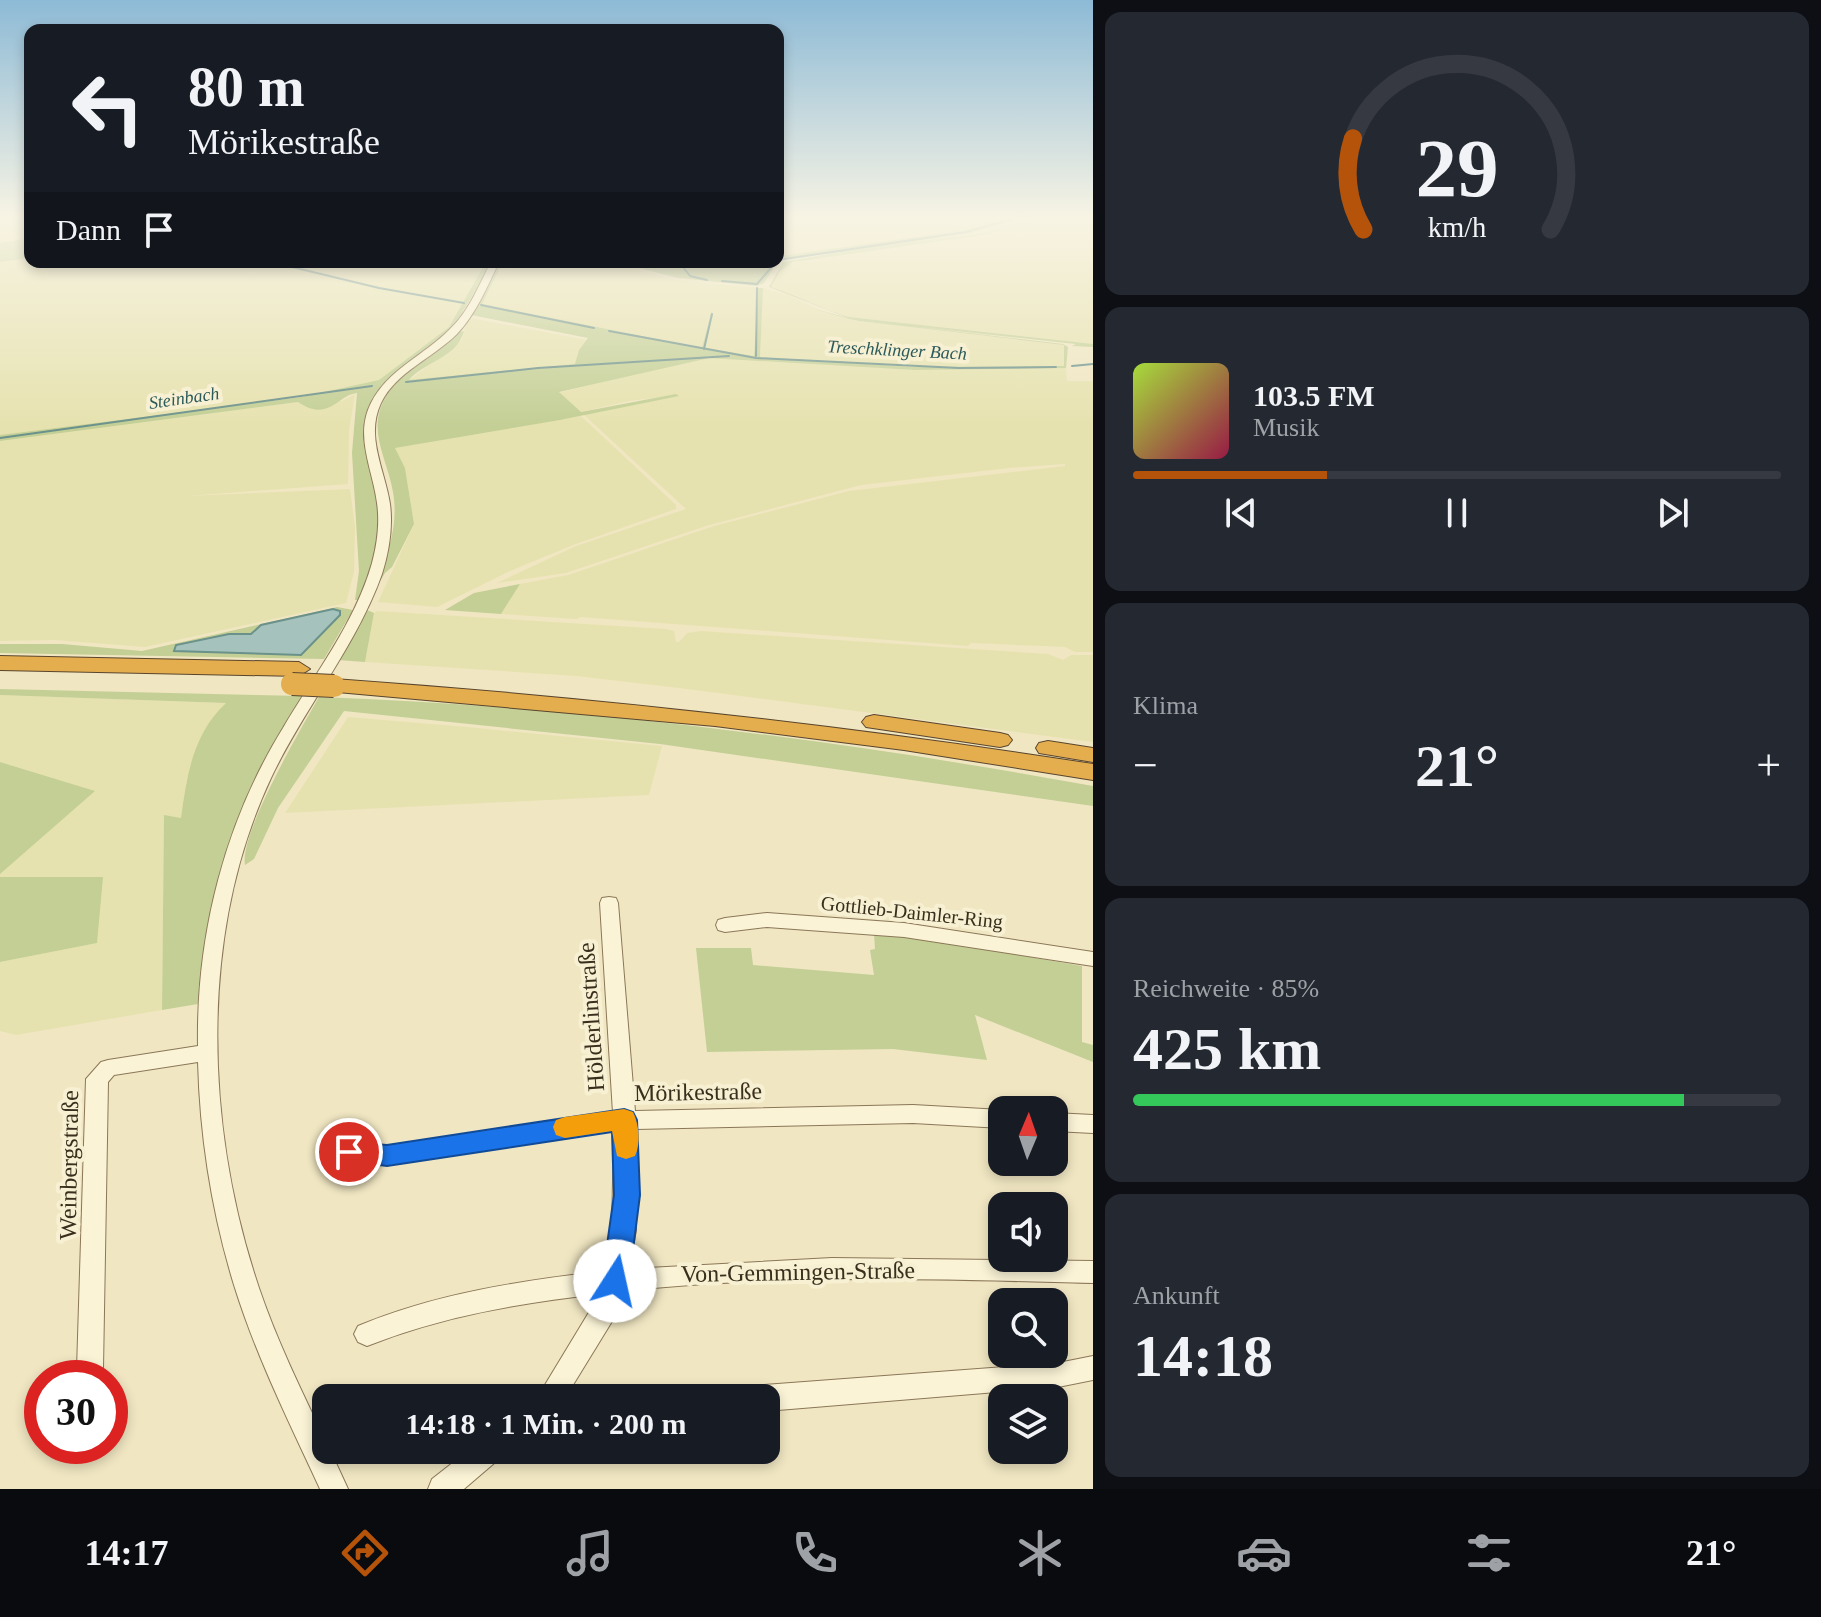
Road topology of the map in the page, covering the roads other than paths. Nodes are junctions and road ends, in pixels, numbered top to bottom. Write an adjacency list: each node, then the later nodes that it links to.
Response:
1 (480, 288): 11 (street)
2 (0, 663): 3 (highway)
3 (296, 676): 4 (highway); 5 (highway, bridge)
4 (0, 677)
5 (337, 678): 6 (highway); 7 (highway)
6 (1093, 755)
7 (1093, 772)
8 (609, 903): 13 (street, Hölderlinstraße)
9 (725, 925): 10 (street, Gottlieb-Daimler-Ring)
10 (1093, 959)
11 (209, 1052): 20 (street, Weinbergstraße); 25 (street)
12 (988, 1118): 13 (street, Mörikestraße)
13 (624, 1120): 16 (street, Mörikestraße); 18 (street, Hölderlinstraße)
14 (1068, 1123): 15 (street)
15 (1093, 1124)
16 (349, 1152)
17 (1093, 1272): 18 (street, Von-Gemmingen-Straße)
18 (615, 1281): 19 (street, Von-Gemmingen-Straße); 22 (street, Hölderlinstraße)
19 (367, 1334)
20 (90, 1360)
21 (1093, 1368): 23 (street)
22 (559, 1384)
23 (780, 1397)
24 (473, 1464): 26 (street)
25 (334, 1489)
26 (442, 1489)

